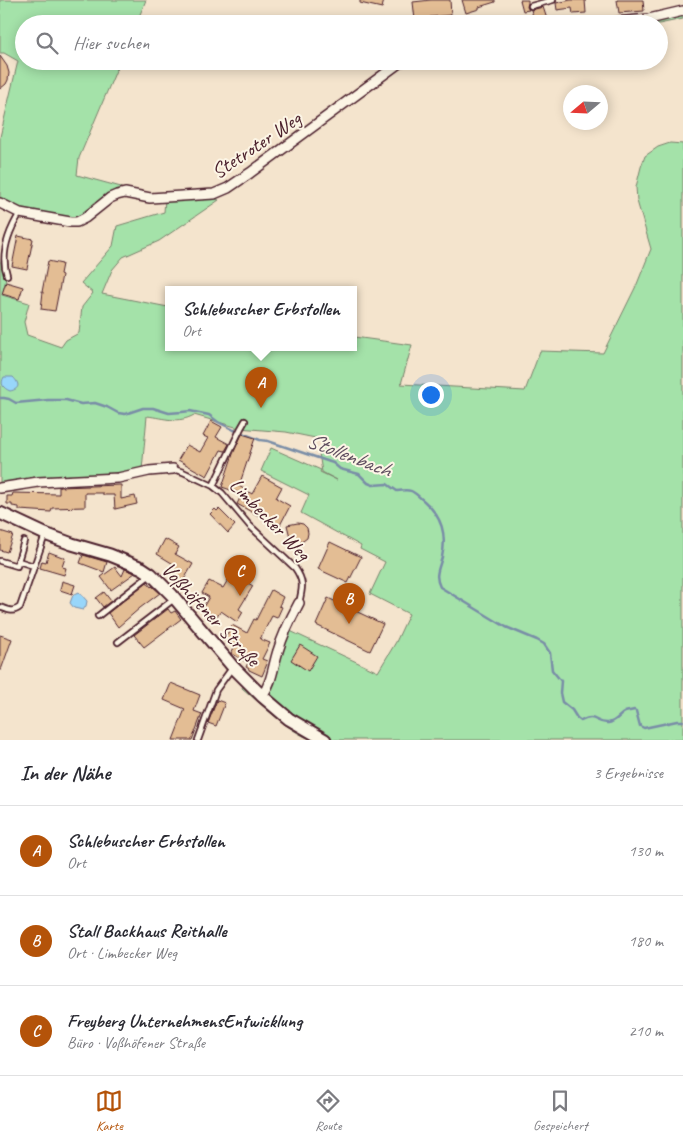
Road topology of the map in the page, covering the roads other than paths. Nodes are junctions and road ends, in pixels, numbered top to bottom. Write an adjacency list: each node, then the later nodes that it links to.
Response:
1 (554, 0): 2 (lane)
2 (531, 6)
3 (683, 11): 4 (street)
4 (666, 15)
5 (390, 70): 7 (street, Stetroter Weg)
6 (0, 203): 7 (street, Stetroter Weg)
7 (20, 213): 8 (lane)
8 (7, 275)
9 (246, 421): 11 (lane)
10 (172, 470): 11 (lane, Limbecker Weg); 12 (street, Limbecker Weg)
11 (213, 486): 21 (lane, Limbecker Weg)
12 (0, 488)
13 (0, 513): 14 (street, Voßhöfener Straße)
14 (45, 534): 18 (lane); 19 (street, Voßhöfener Straße)
15 (24, 541): 17 (lane)
16 (0, 561): 17 (lane)
17 (18, 561): 18 (lane)
18 (34, 566): 22 (lane)
19 (152, 574): 20 (street, Voßhöfener Straße); 23 (lane)
20 (175, 599): 24 (lane); 25 (street, Voßhöfener Straße)
21 (299, 603): 26 (street, Limbecker Weg)
22 (0, 607)
23 (98, 616)
24 (118, 642)
25 (233, 667): 26 (street, Voßhöfener Straße); 27 (lane)
26 (262, 696): 28 (street, Voßhöfener Straße)
27 (198, 740)
28 (325, 740)

